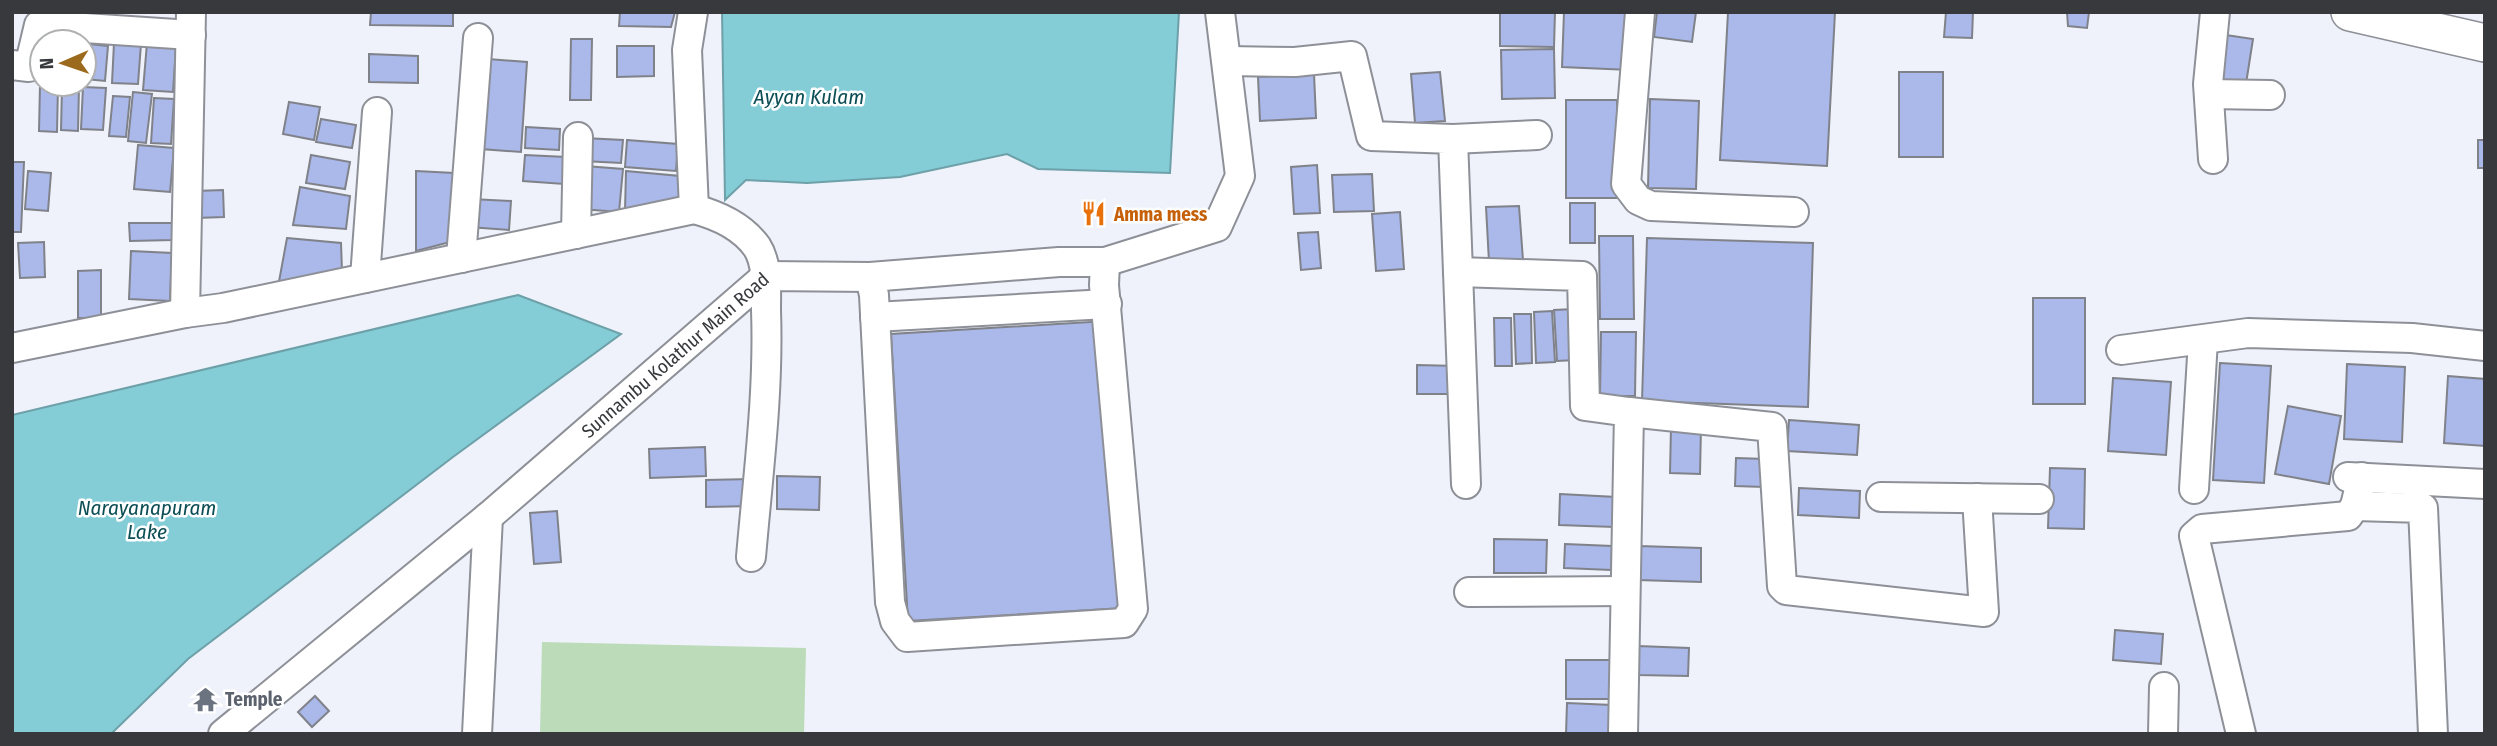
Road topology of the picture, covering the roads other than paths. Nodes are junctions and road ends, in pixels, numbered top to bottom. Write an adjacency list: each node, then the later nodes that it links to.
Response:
1 (693, 12): 18 (street)
2 (1220, 12): 9 (street, Sunnambu Kolathur Main Road)
3 (1640, 12): 19 (street)
4 (2215, 12): 11 (street)
5 (2350, 12): 8 (main road)
6 (191, 24): 10 (street); 28 (street)
7 (478, 38): 21 (street)
8 (2485, 43)
9 (1227, 61): 16 (street); 22 (street, Sunnambu Kolathur Main Road)
10 (12, 65)
11 (2209, 93): 12 (street); 17 (street)
12 (2270, 95)
13 (377, 112): 26 (street)
14 (1537, 135): 16 (street)
15 (578, 137): 20 (street)
16 (1453, 139): 23 (street)
17 (2213, 159)
18 (694, 209): 20 (street); 24 (street)
19 (1794, 212)
20 (576, 234): 21 (street)
21 (461, 258): 26 (street)
22 (1105, 262): 25 (street, Sunnambu Kolathur Main Road); 27 (street)
23 (1458, 272): 34 (street); 35 (street)
24 (765, 276): 25 (street, Sunnambu Kolathur Main Road); 43 (street, Sunnambu Kolathur Main Road); 44 (street)
25 (870, 277): 29 (street)
26 (365, 278): 28 (street)
27 (1107, 304): 29 (street); 29 (street)
28 (185, 313): 32 (street)
29 (875, 317)
30 (2203, 340): 31 (street); 33 (street); 37 (street)
31 (2485, 346)
32 (12, 348)
33 (2120, 350)
34 (1629, 412): 40 (street); 45 (street)
35 (1466, 484)
36 (2485, 484): 38 (street)
37 (2194, 489)
38 (2398, 494): 42 (street); 42 (street); 53 (street)
39 (1881, 497): 40 (street)
40 (1977, 498): 41 (street)
41 (2039, 499)
42 (2356, 506): 52 (street)
43 (488, 517): 48 (street, Sunnambu Kolathur Main Road); 49 (street)
44 (751, 557)
45 (1625, 591): 46 (street); 50 (street)
46 (1469, 592)
47 (2164, 687): 51 (street)
48 (223, 734)
49 (477, 734)
50 (1623, 734)
51 (2163, 734)
52 (2241, 734)
53 (2433, 734)

